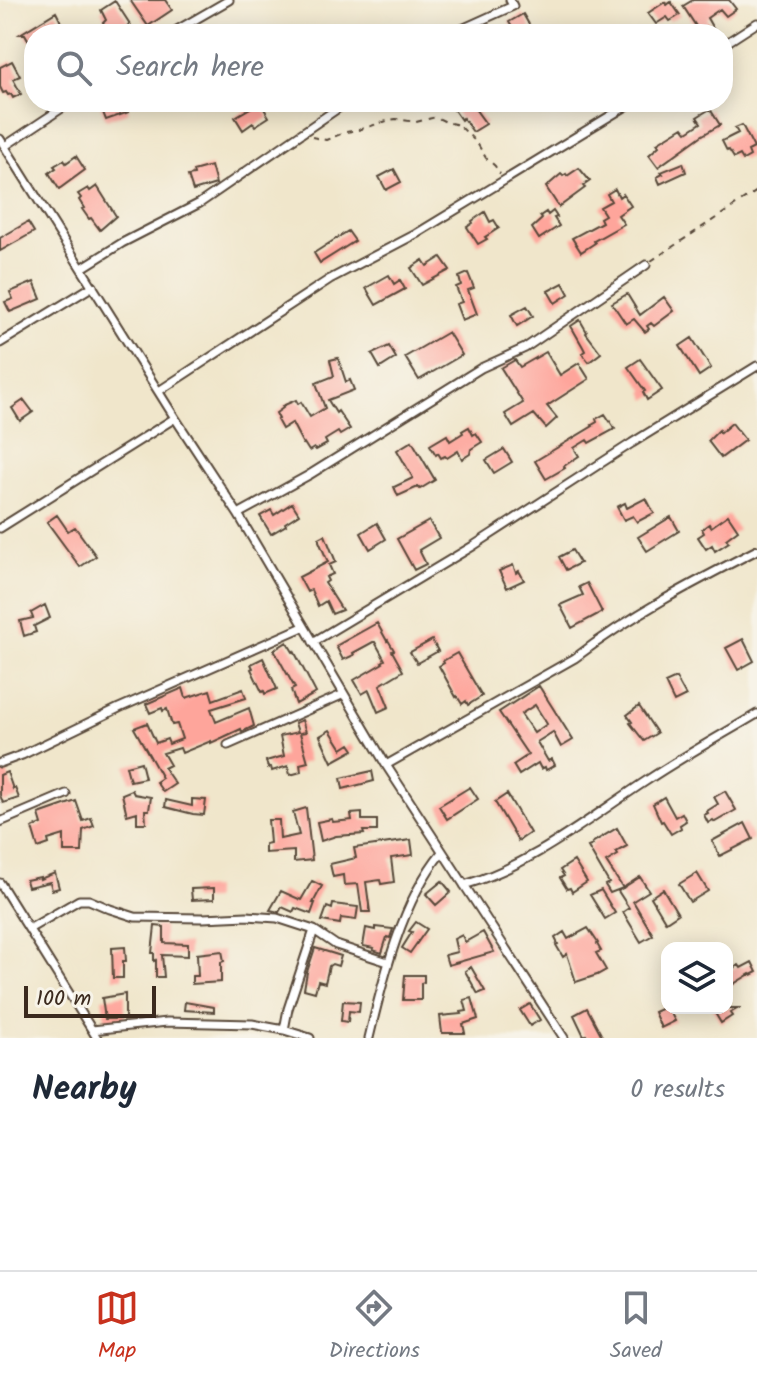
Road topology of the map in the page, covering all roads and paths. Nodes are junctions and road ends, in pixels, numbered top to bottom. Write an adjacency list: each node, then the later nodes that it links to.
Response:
1 (229, 0): 4 (street)
2 (510, 0): 5 (street)
3 (757, 23): 6 (street)
4 (187, 24)
5 (473, 24)
6 (733, 39)
7 (54, 112): 11 (street)
8 (332, 112): 10 (street)
9 (617, 112): 14 (street)
10 (300, 133): 14 (path); 17 (street)
11 (2, 143): 12 (street)
12 (11, 157): 13 (street); 17 (street)
13 (0, 163)
14 (505, 181): 21 (street)
15 (757, 191): 16 (path)
16 (646, 265): 23 (street)
17 (82, 268): 18 (street)
18 (93, 286): 19 (street); 21 (street)
19 (0, 343)
20 (757, 366): 27 (street)
21 (159, 391): 22 (street)
22 (175, 418): 23 (street); 24 (street)
23 (238, 514): 26 (street)
24 (0, 528)
25 (757, 550): 32 (street)
26 (303, 627): 27 (street); 31 (street)
27 (313, 642): 28 (street)
28 (344, 694): 30 (street); 32 (street)
29 (757, 714): 37 (street)
30 (228, 745)
31 (0, 763)
32 (386, 765): 35 (street)
33 (66, 794): 34 (street)
34 (0, 822)
35 (442, 852): 37 (street); 40 (street)
36 (0, 883): 38 (street)
37 (464, 885): 46 (street)
38 (29, 929): 39 (street); 41 (street)
39 (314, 930): 40 (street); 42 (street)
40 (388, 962): 45 (street)
41 (92, 1030): 42 (street); 43 (street)
42 (284, 1030): 44 (street)
43 (97, 1038)
44 (310, 1038)
45 (369, 1038)
46 (564, 1038)

